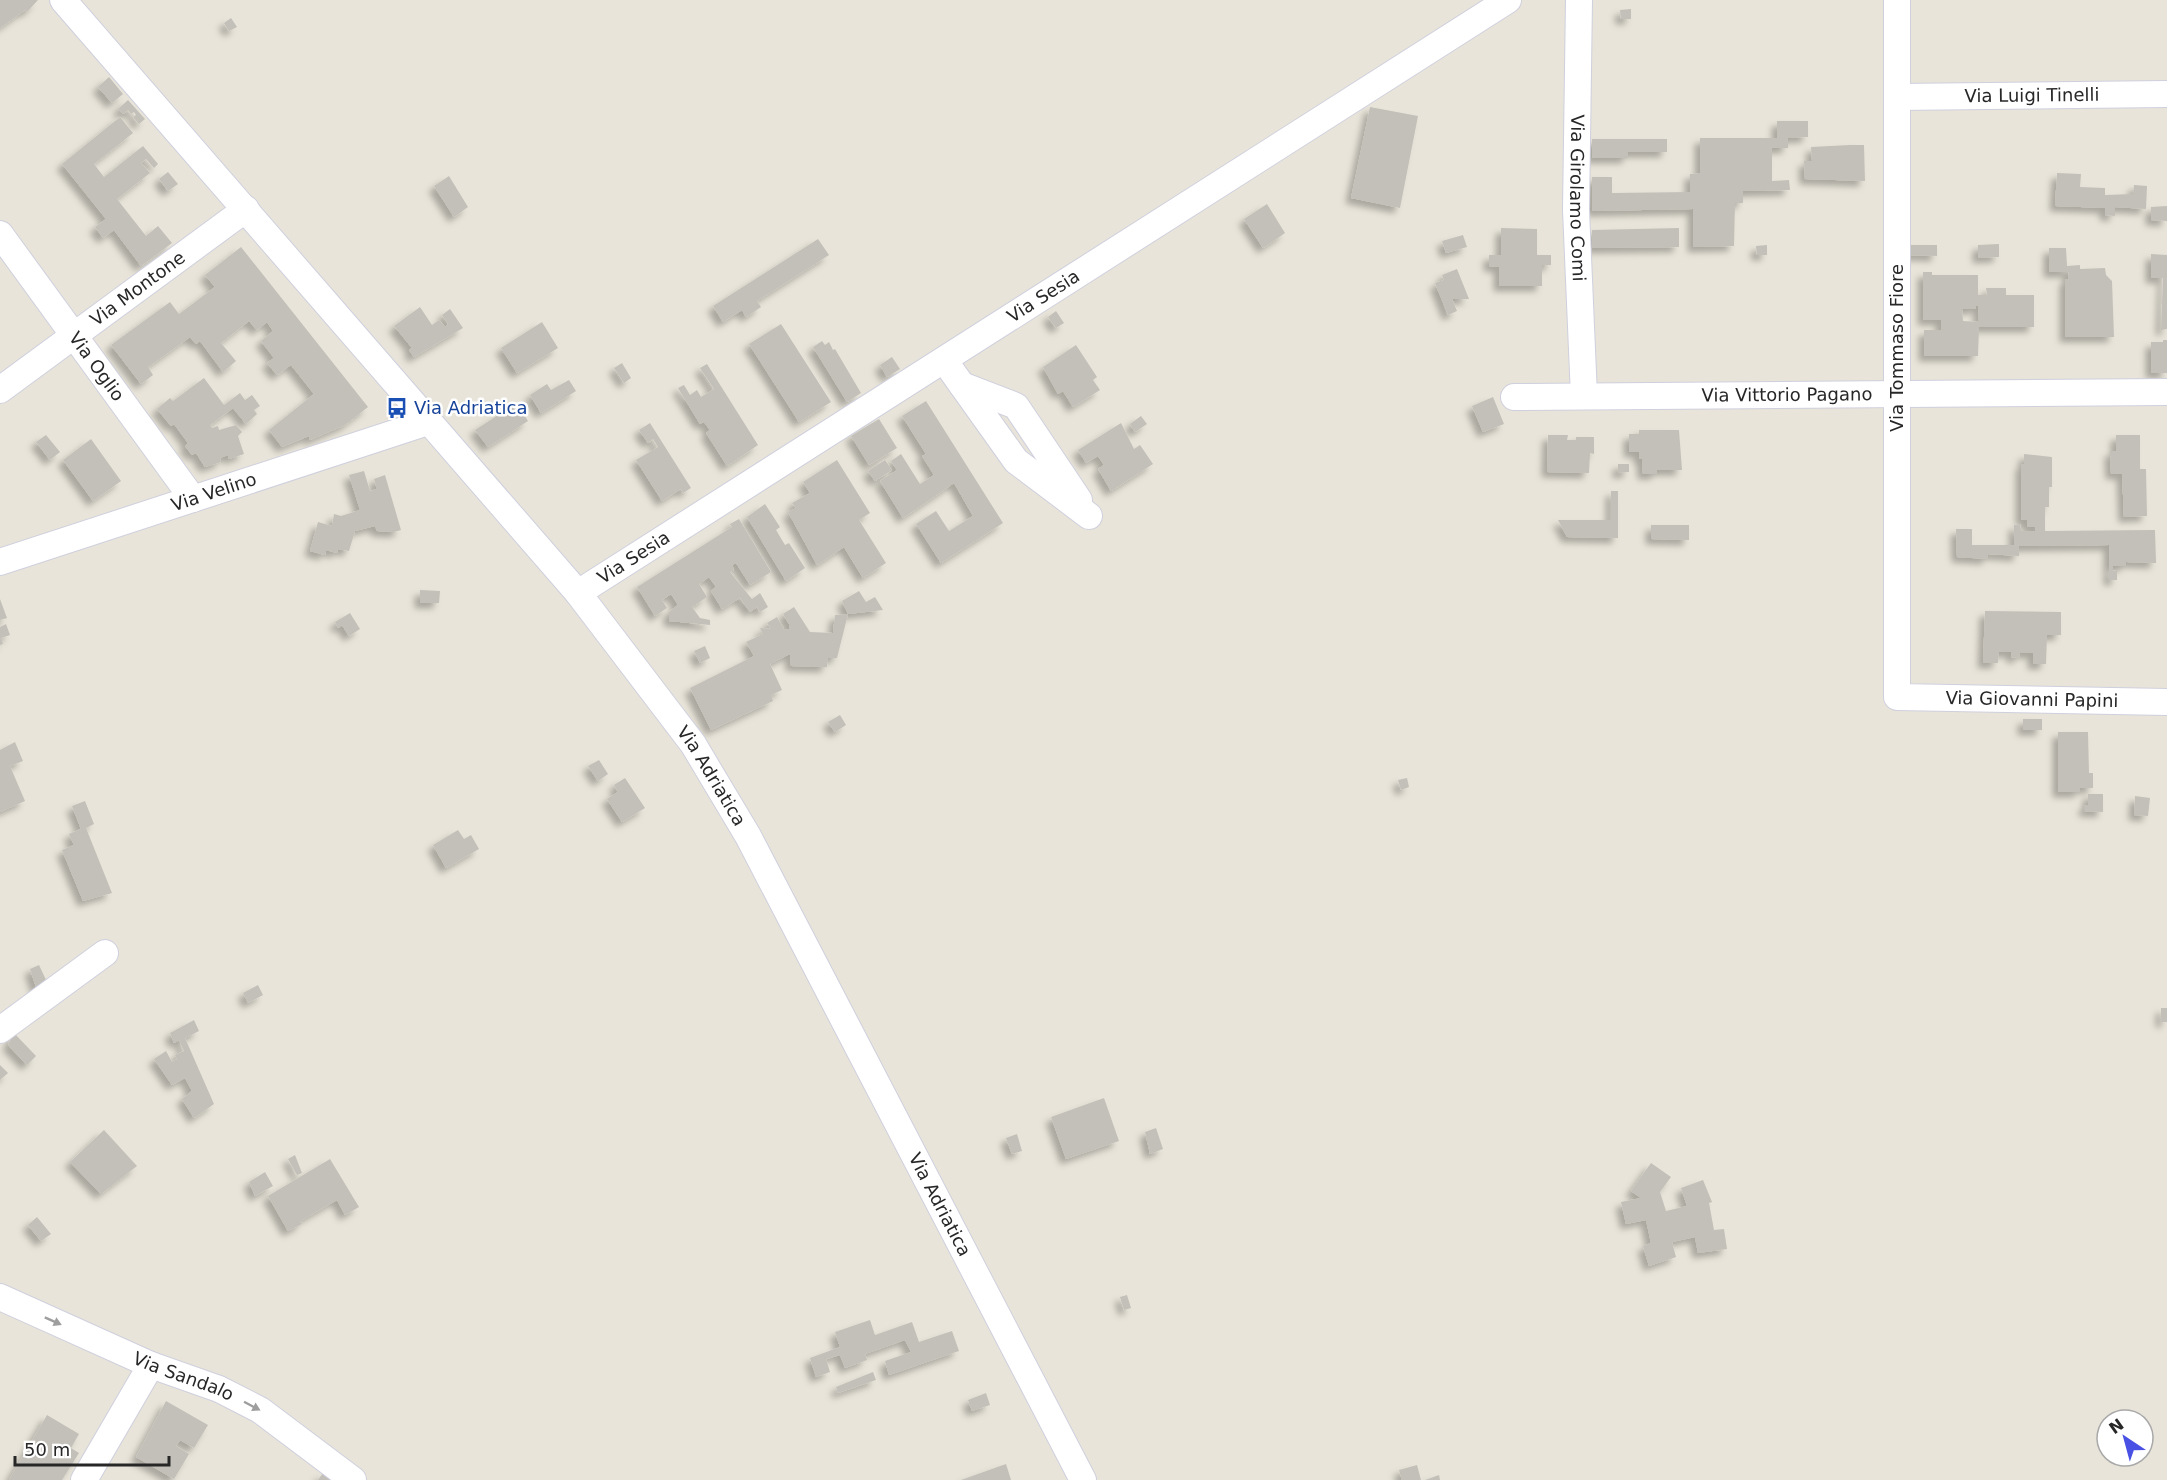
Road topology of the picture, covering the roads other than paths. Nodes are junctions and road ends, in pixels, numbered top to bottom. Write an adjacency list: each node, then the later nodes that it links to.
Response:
1 (63, 0): 7 (street, Via Adriatica)
2 (1508, 0): 10 (street, Via Sesia)
3 (1579, 0): 15 (street, Via Girolamo Comi)
4 (1897, 0): 6 (street, Via Tommaso Fiore)
5 (2167, 94): 6 (street, Via Luigi Tinelli)
6 (1897, 97): 14 (street, Via Tommaso Fiore)
7 (246, 209): 9 (street, Via Montone); 17 (street, Via Adriatica)
8 (0, 234): 9 (street, Via Oglio)
9 (75, 335): 12 (street, Via Montone); 18 (street, Via Oglio)
10 (944, 360): 11 (street); 20 (street, Via Sesia)
11 (962, 385): 11 (street)
12 (0, 390)
13 (2167, 392): 14 (street, Via Vittorio Pagano)
14 (1897, 394): 15 (street, Via Vittorio Pagano); 21 (street, Via Tommaso Fiore)
15 (1584, 396): 16 (street, Via Vittorio Pagano)
16 (1514, 397)
17 (428, 422): 18 (street, Via Velino); 20 (street, Via Adriatica)
18 (193, 499): 19 (street, Via Velino)
19 (0, 562)
20 (578, 593): 29 (street, Via Adriatica)
21 (1897, 697): 22 (street, Via Giovanni Papini)
22 (2167, 702)
23 (105, 953): 24 (street)
24 (0, 1030)
25 (0, 1297): 26 (street, Via Sandalo, one-way to 26)
26 (151, 1365): 27 (street); 28 (street, Via Sandalo, one-way to 28)
27 (84, 1480)
28 (353, 1480)
29 (1083, 1480)

